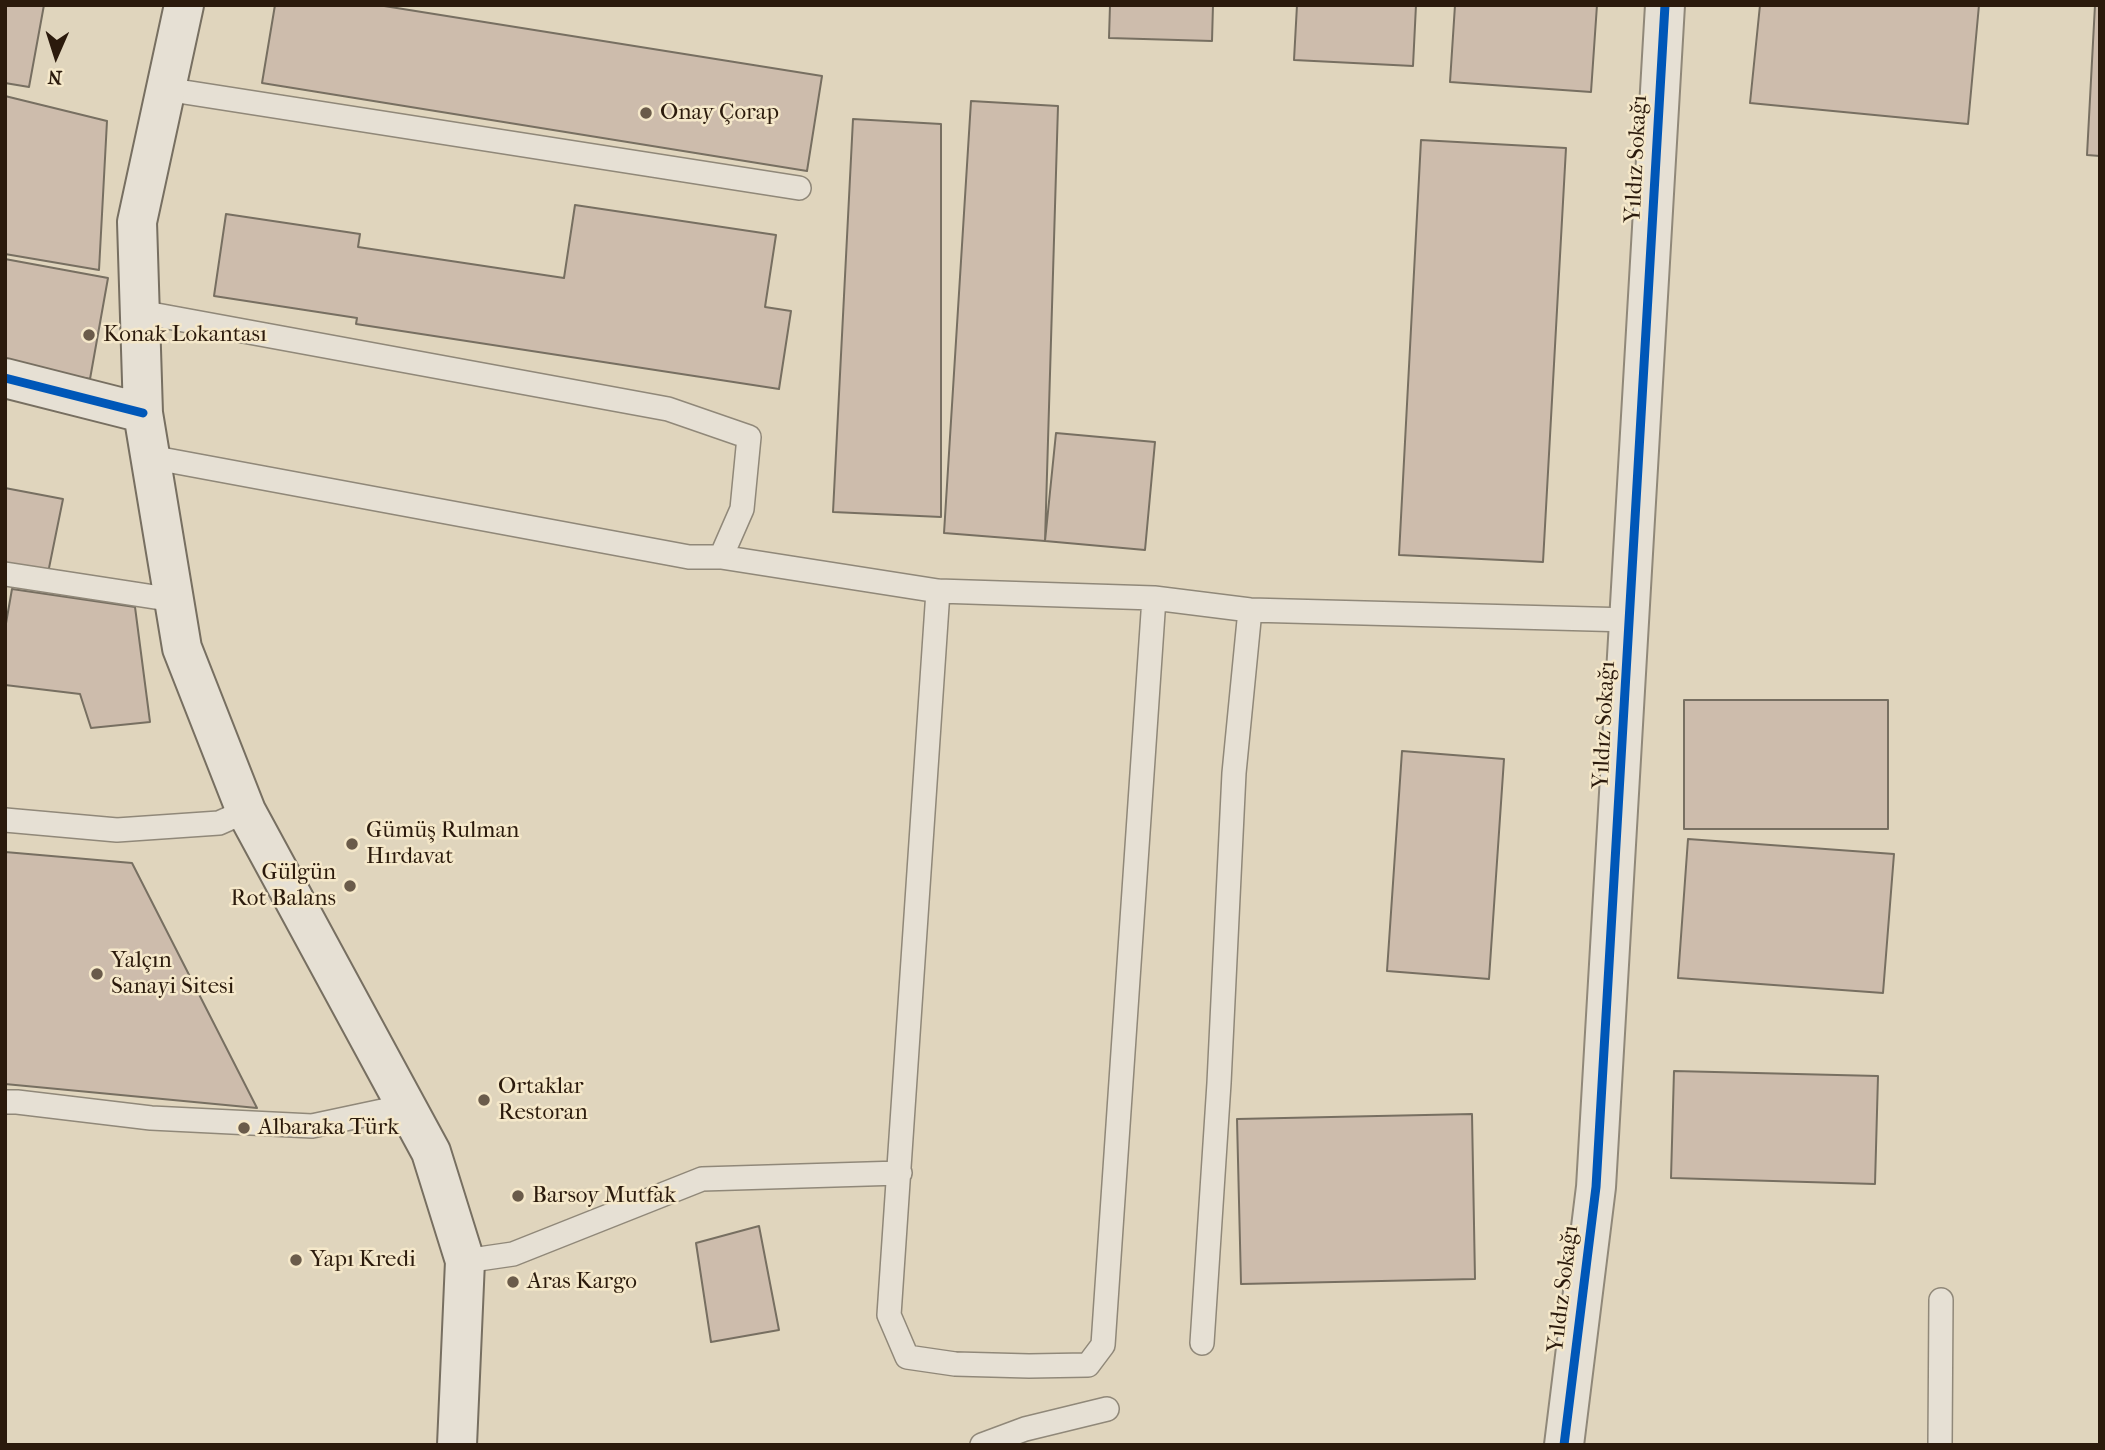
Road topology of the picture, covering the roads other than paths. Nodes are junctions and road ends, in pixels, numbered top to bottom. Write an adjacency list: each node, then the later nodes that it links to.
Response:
1 (184, 5): 3 (street)
2 (1665, 5): 15 (street, Yıldız Sokağı)
3 (165, 89): 4 (lane); 5 (street)
4 (799, 188)
5 (140, 312): 7 (street); 9 (lane)
6 (5, 378): 7 (street)
7 (143, 413): 8 (street)
8 (150, 457): 9 (lane); 13 (street)
9 (721, 557): 11 (lane)
10 (5, 574): 13 (lane)
11 (938, 591): 12 (lane); 20 (lane)
12 (1154, 598): 14 (lane); 20 (lane)
13 (174, 600): 16 (street)
14 (1250, 610): 15 (lane); 23 (lane)
15 (1630, 620): 27 (street, Yıldız Sokağı)
16 (246, 811): 17 (lane); 19 (street)
17 (5, 820)
18 (5, 1102): 19 (lane)
19 (406, 1106): 21 (street)
20 (900, 1173): 21 (lane)
21 (465, 1261): 25 (street)
22 (1941, 1300): 28 (lane)
23 (1202, 1343)
24 (1107, 1409): 26 (lane)
25 (457, 1445)
26 (982, 1445)
27 (1564, 1445)
28 (1940, 1445)

